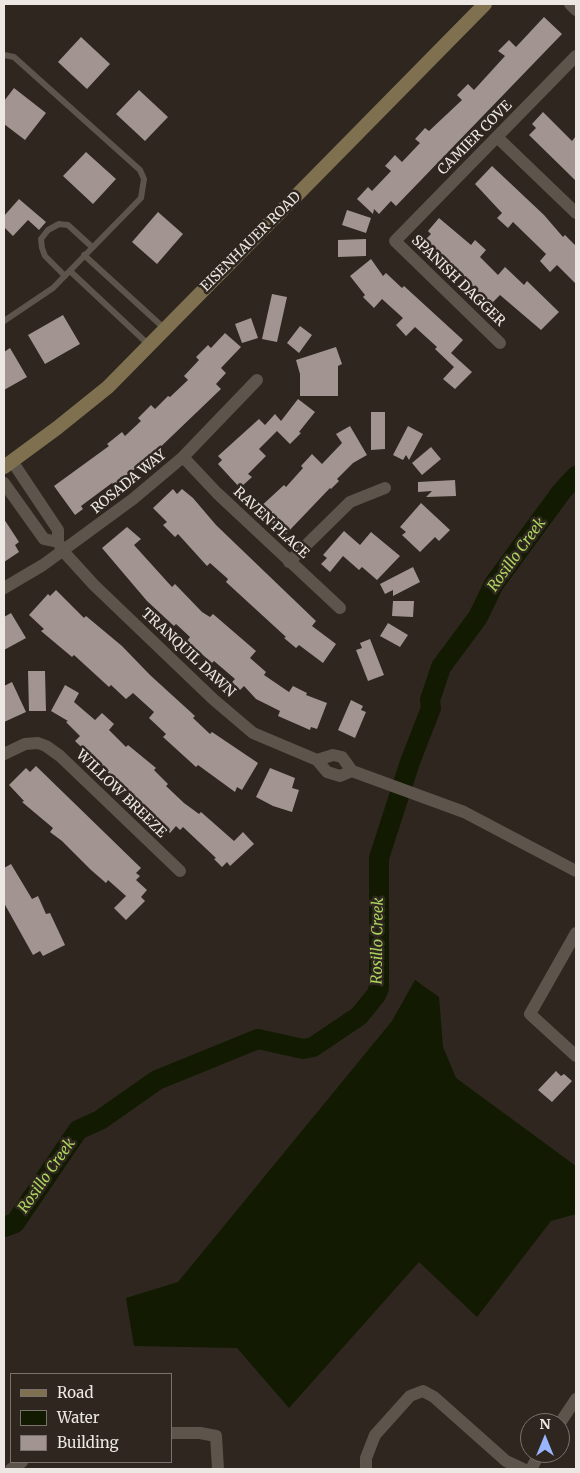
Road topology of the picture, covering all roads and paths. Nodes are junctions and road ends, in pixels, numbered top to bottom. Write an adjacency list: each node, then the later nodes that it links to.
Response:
1 (485, 4): 13 (main road, EISENHAUER ROAD)
2 (570, 4): 3 (street)
3 (576, 10)
4 (4, 55): 9 (lane)
5 (576, 56): 6 (street, CAMIER COVE)
6 (497, 137): 7 (street); 8 (street, CAMIER COVE)
7 (576, 213)
8 (395, 241): 14 (street, SPANISH DAGGER)
9 (92, 247): 10 (lane); 11 (lane)
10 (84, 255): 11 (lane); 13 (lane)
11 (67, 274): 12 (lane); 15 (lane)
12 (4, 321)
13 (165, 329): 15 (main road, EISENHAUER ROAD)
14 (500, 343)
15 (148, 346): 18 (main road, EISENHAUER ROAD)
16 (257, 380): 17 (street, ROSADA WAY)
17 (183, 457): 21 (street, ROSADA WAY); 22 (street, RAVEN PLACE)
18 (8, 464): 21 (street, TRANQUIL DAWN)
19 (4, 483): 21 (street, TRANQUIL DAWN)
20 (385, 488): 22 (street)
21 (61, 546): 23 (street, ROSADA WAY); 26 (street, TRANQUIL DAWN)
22 (289, 562): 24 (street, RAVEN PLACE)
23 (4, 588)
24 (340, 608)
25 (4, 754): 28 (street, WILLOW BREEZE)
26 (317, 760): 27 (street, TRANQUIL DAWN); 27 (street, TRANQUIL DAWN)
27 (352, 771): 29 (street, TRANQUIL DAWN)
28 (180, 871)
29 (576, 871)
30 (576, 933): 31 (street)
31 (576, 1056)
32 (576, 1399): 33 (street)
33 (567, 1413)
34 (172, 1433): 35 (street)
35 (218, 1469)
36 (366, 1469): 37 (street)
37 (524, 1469)

